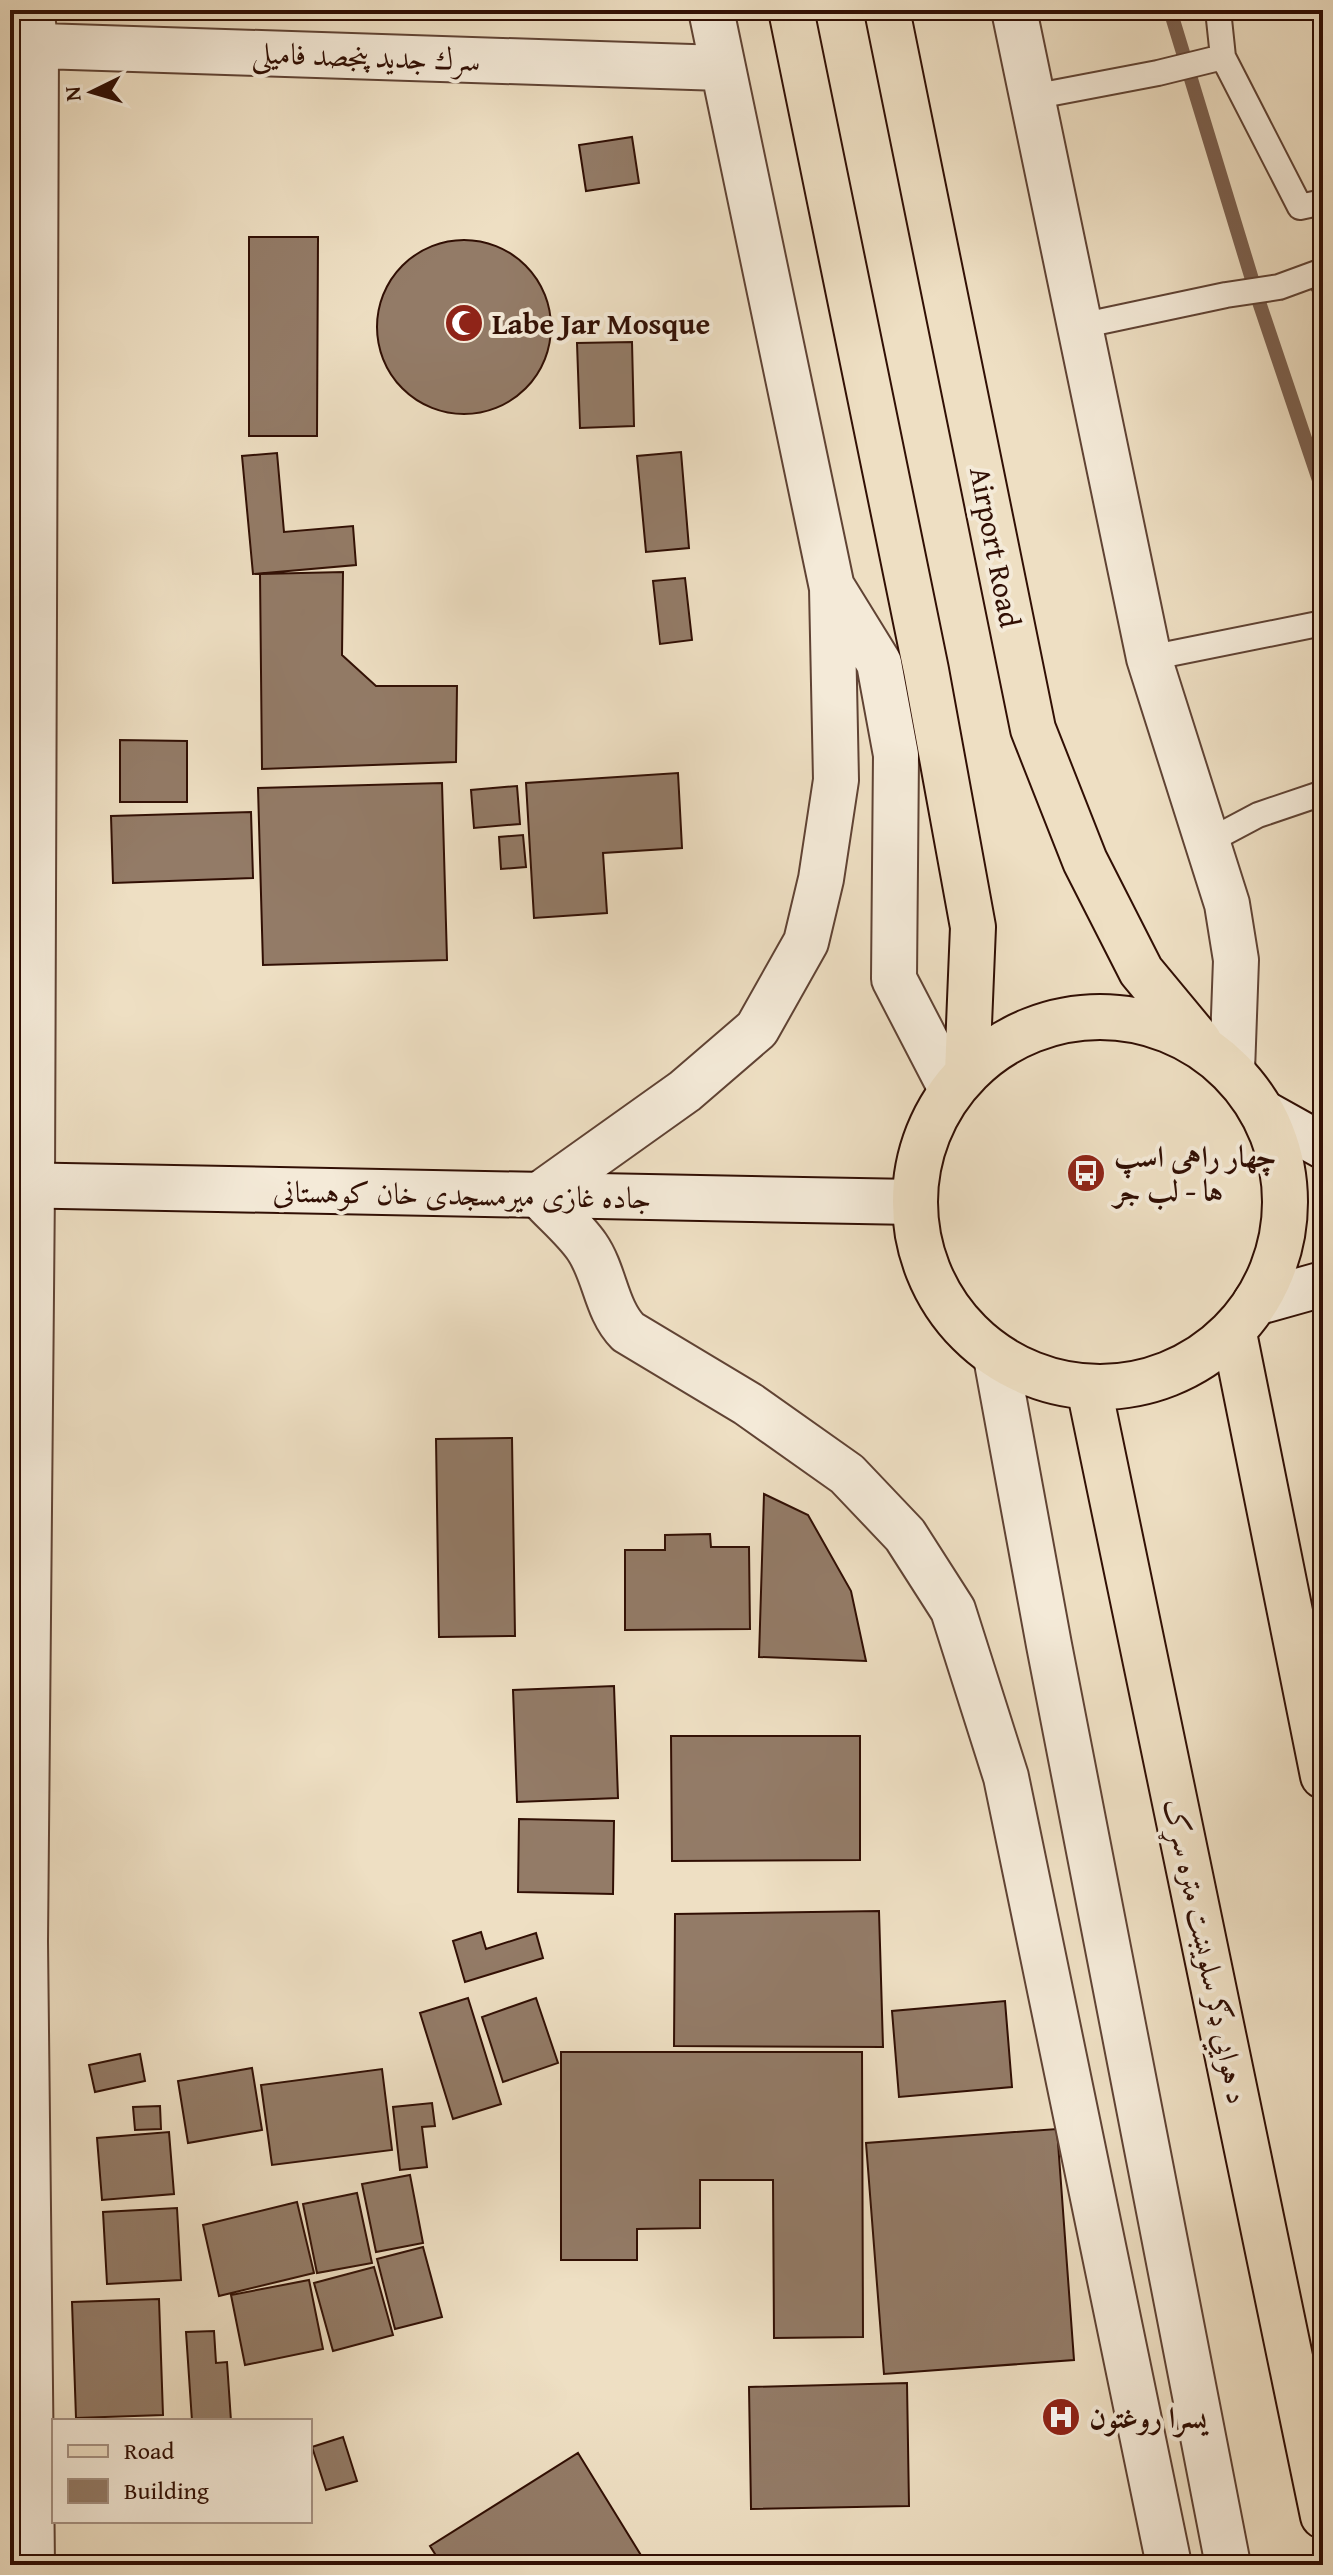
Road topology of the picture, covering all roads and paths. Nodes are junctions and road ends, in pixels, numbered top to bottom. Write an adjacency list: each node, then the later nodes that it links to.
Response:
1 (711, 10): 8 (street)
2 (791, 10): 19 (main road)
3 (887, 10): 18 (main road, Airport Road)
4 (1014, 10): 9 (street)
5 (1218, 10): 7 (lane)
6 (26, 33): 8 (street, سرك جدید پنجصد فامیلی); 22 (street)
7 (1223, 57): 9 (lane); 10 (lane)
8 (722, 68): 13 (street)
9 (1032, 97): 12 (street)
10 (1323, 202)
11 (1323, 283): 12 (lane)
12 (1080, 326): 15 (street)
13 (832, 588): 19 (street); 23 (street)
14 (1323, 623): 15 (lane)
15 (1149, 658): 17 (street)
16 (1323, 793): 17 (lane)
17 (1209, 841): 18 (street)
18 (1217, 1059): 19 (main road); 20 (main road, Airport Road)
19 (959, 1081): 24 (main road)
20 (1262, 1112): 21 (street); 26 (main road, Airport Road)
21 (1323, 1146)
22 (21, 1185): 23 (street, جاده غازی میرمسجدی خان کوهستانی); 33 (street)
23 (539, 1195): 24 (street, جاده غازی میرمسجدی خان کوهستانی); 31 (street)
24 (914, 1202): 27 (main road)
25 (1323, 1284): 26 (street)
26 (1245, 1320): 28 (main road); 29 (main road)
27 (996, 1357): 28 (main road); 30 (street)
28 (1089, 1388): 32 (main road, د هوايي ډګر سلویښت متره سړک)
29 (1323, 1776)
30 (1187, 2369): 31 (street); 35 (street)
31 (1132, 2378): 34 (street)
32 (1323, 2516)
33 (32, 2565)
34 (1169, 2565)
35 (1228, 2565)

